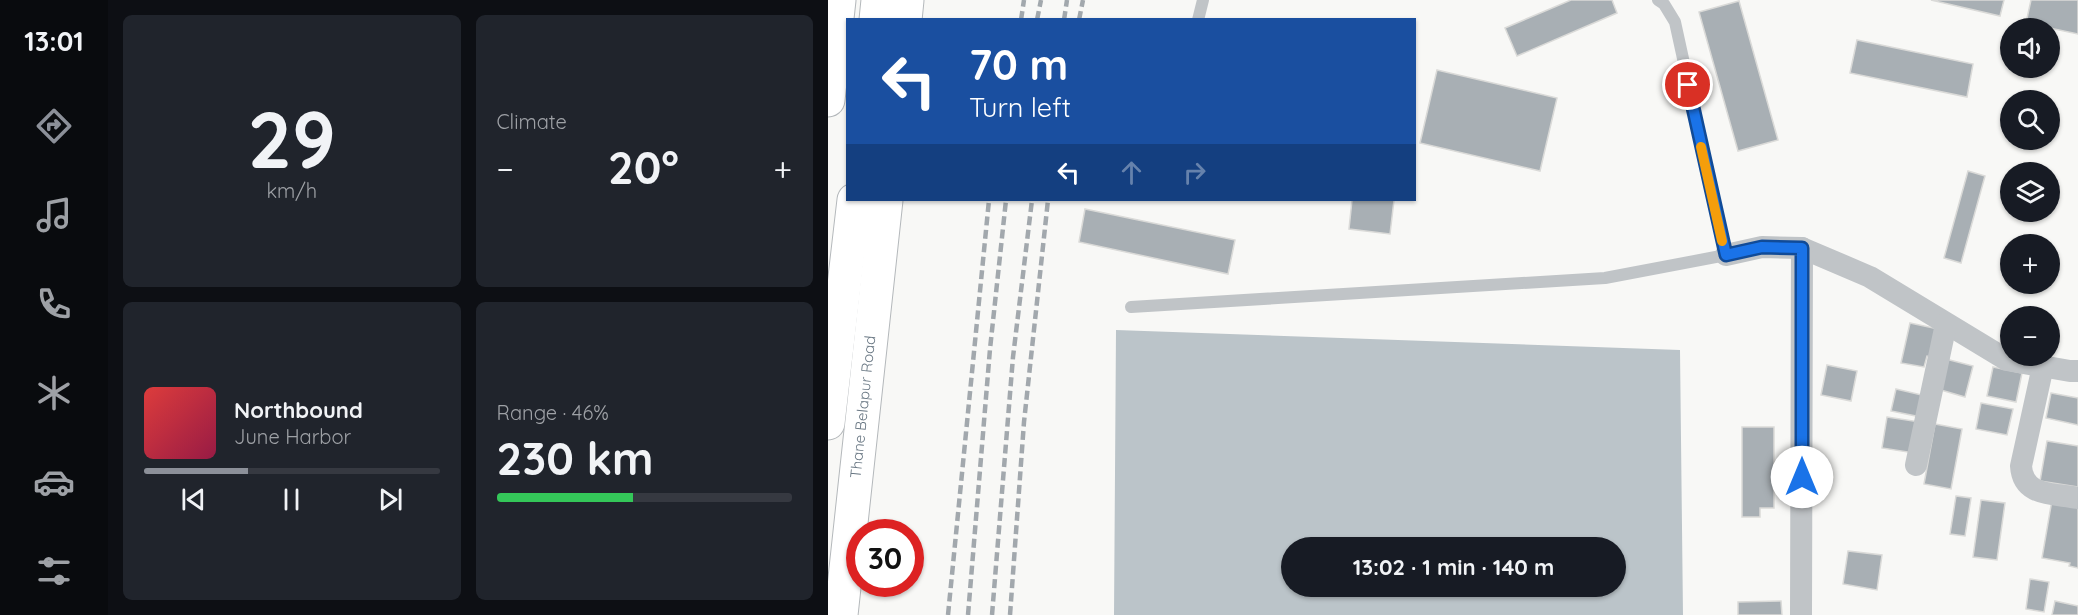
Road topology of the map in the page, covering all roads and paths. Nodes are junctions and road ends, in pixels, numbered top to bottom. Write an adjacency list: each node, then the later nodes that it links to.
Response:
1 (840, 0): 9 (main road)
2 (878, 0): 6 (main road)
3 (907, 0): 7 (main road)
4 (1203, 0): 8 (lane)
5 (1658, 0): 13 (lane)
6 (876, 18)
7 (905, 18)
8 (1198, 18)
9 (828, 100)
10 (854, 201): 19 (main road)
11 (886, 201): 22 (main road, Thane Belapur Road)
12 (1802, 248): 13 (street); 15 (street); 27 (street)
13 (1726, 255): 14 (lane)
14 (1131, 307)
15 (1946, 324): 16 (street); 20 (street)
16 (2000, 356)
17 (2043, 366): 18 (street); 21 (street)
18 (2078, 371)
19 (828, 423)
20 (1916, 465)
21 (2078, 498)
22 (851, 519)
23 (846, 557): 25 (main road)
24 (846, 565): 26 (main road, Thane Belapur Road)
25 (828, 595)
26 (841, 615)
27 (1802, 615)

